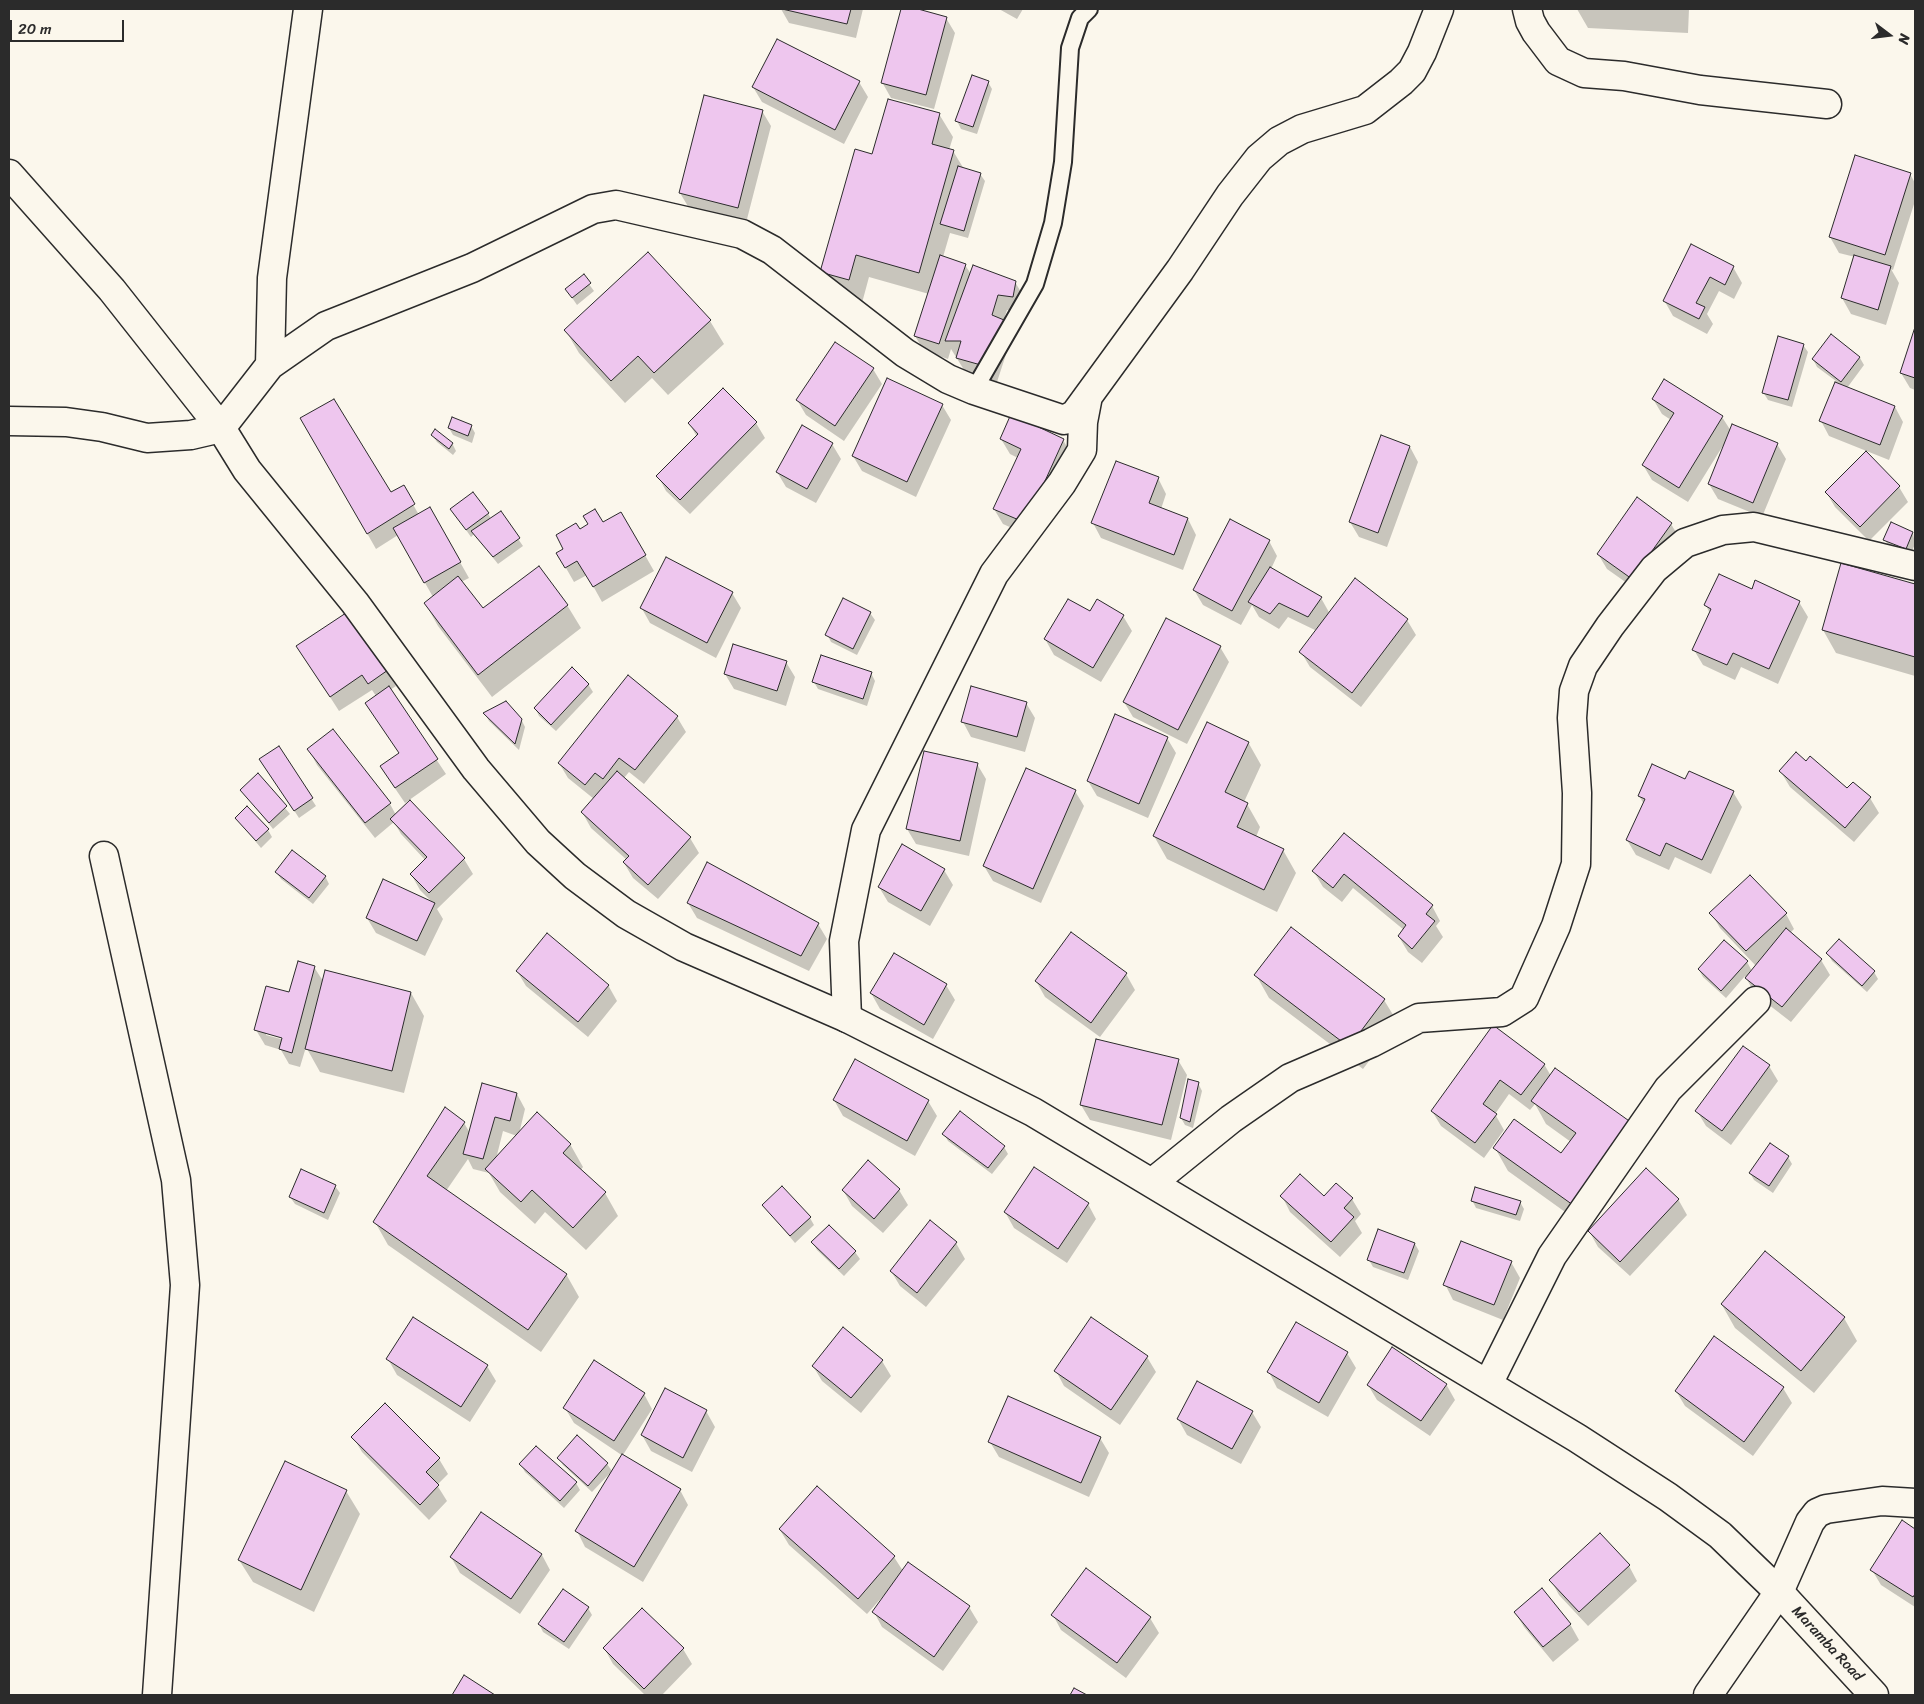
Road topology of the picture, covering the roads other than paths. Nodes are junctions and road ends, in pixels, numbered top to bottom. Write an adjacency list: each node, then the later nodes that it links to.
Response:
1 (308, 9): 7 (street)
2 (1089, 9): 8 (lane)
3 (1439, 9): 9 (street)
4 (1528, 9): 5 (street)
5 (1827, 104)
6 (9, 174): 11 (street, Maramba Road)
7 (270, 365): 8 (street); 11 (street)
8 (974, 390): 9 (street)
9 (1088, 396): 15 (street)
10 (9, 421): 11 (street)
11 (221, 428): 15 (street, Maramba Road)
12 (1915, 566): 16 (street)
13 (104, 856): 20 (street)
14 (1756, 1001): 17 (street)
15 (847, 1018): 16 (street, Maramba Road)
16 (1153, 1182): 17 (street, Maramba Road)
17 (1488, 1384): 19 (street, Maramba Road)
18 (1915, 1502): 19 (street)
19 (1779, 1592): 21 (street); 22 (street, Maramba Road)
20 (158, 1695)
21 (1708, 1695)
22 (1874, 1695)

